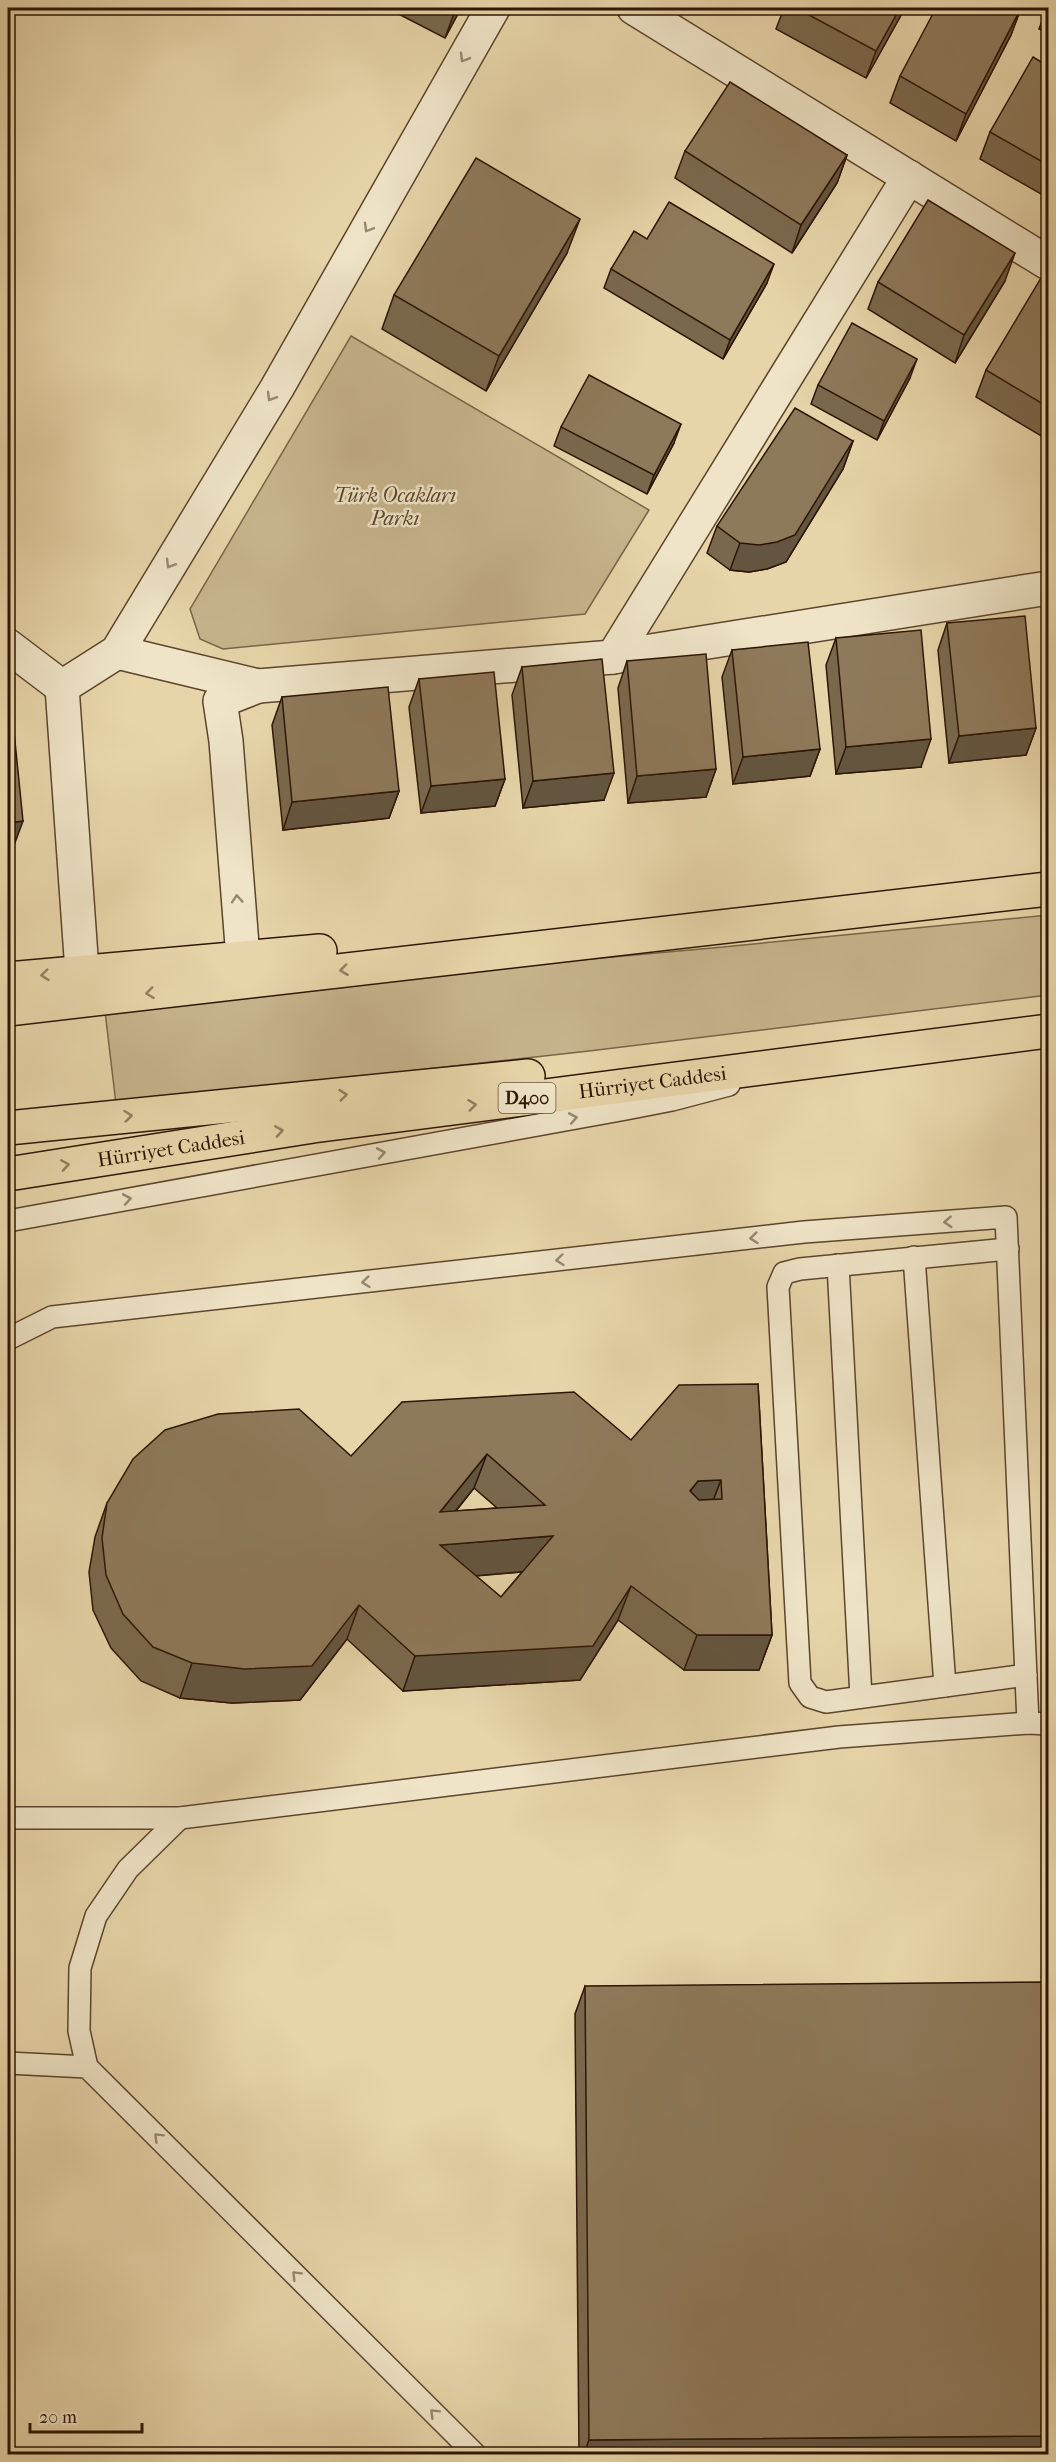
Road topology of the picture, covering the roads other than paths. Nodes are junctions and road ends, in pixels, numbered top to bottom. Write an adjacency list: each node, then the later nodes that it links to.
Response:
1 (493, 8): 7 (street, one-way to 7)
2 (634, 8): 3 (street)
3 (909, 177): 4 (street); 8 (street)
4 (1048, 263)
5 (1048, 588): 8 (street)
6 (8, 646): 10 (street)
7 (117, 652): 9 (street); 10 (street)
8 (613, 657): 9 (street)
9 (258, 686): 12 (street, one-way to 9)
10 (62, 687): 13 (street)
11 (1048, 888): 12 (highway); 15 (highway, one-way to 15)
12 (243, 958): 13 (highway)
13 (82, 971): 14 (highway, one-way to 14)
14 (8, 979)
15 (8, 1009)
16 (1048, 1024): 19 (highway, one-way to 16)
17 (1048, 1031): 18 (highway, Hürriyet Caddesi / D400)
18 (823, 1061): 20 (highway, Hürriyet Caddesi / D400, one-way to 18); 21 (lane, one-way to 18)
19 (8, 1128)
20 (8, 1174)
21 (8, 1221)
22 (1008, 1249): 23 (lane); 25 (lane, one-way to 25); 26 (lane)
23 (914, 1257): 24 (lane); 27 (lane)
24 (838, 1265): 28 (lane); 28 (lane)
25 (8, 1339)
26 (1026, 1674): 27 (lane); 29 (lane)
27 (945, 1686): 28 (lane)
28 (861, 1697)
29 (1038, 1724): 31 (lane)
30 (8, 1818): 31 (lane)
31 (180, 1818): 33 (lane)
32 (8, 2063): 33 (lane)
33 (87, 2067): 34 (lane, one-way to 33)
34 (475, 2454)

